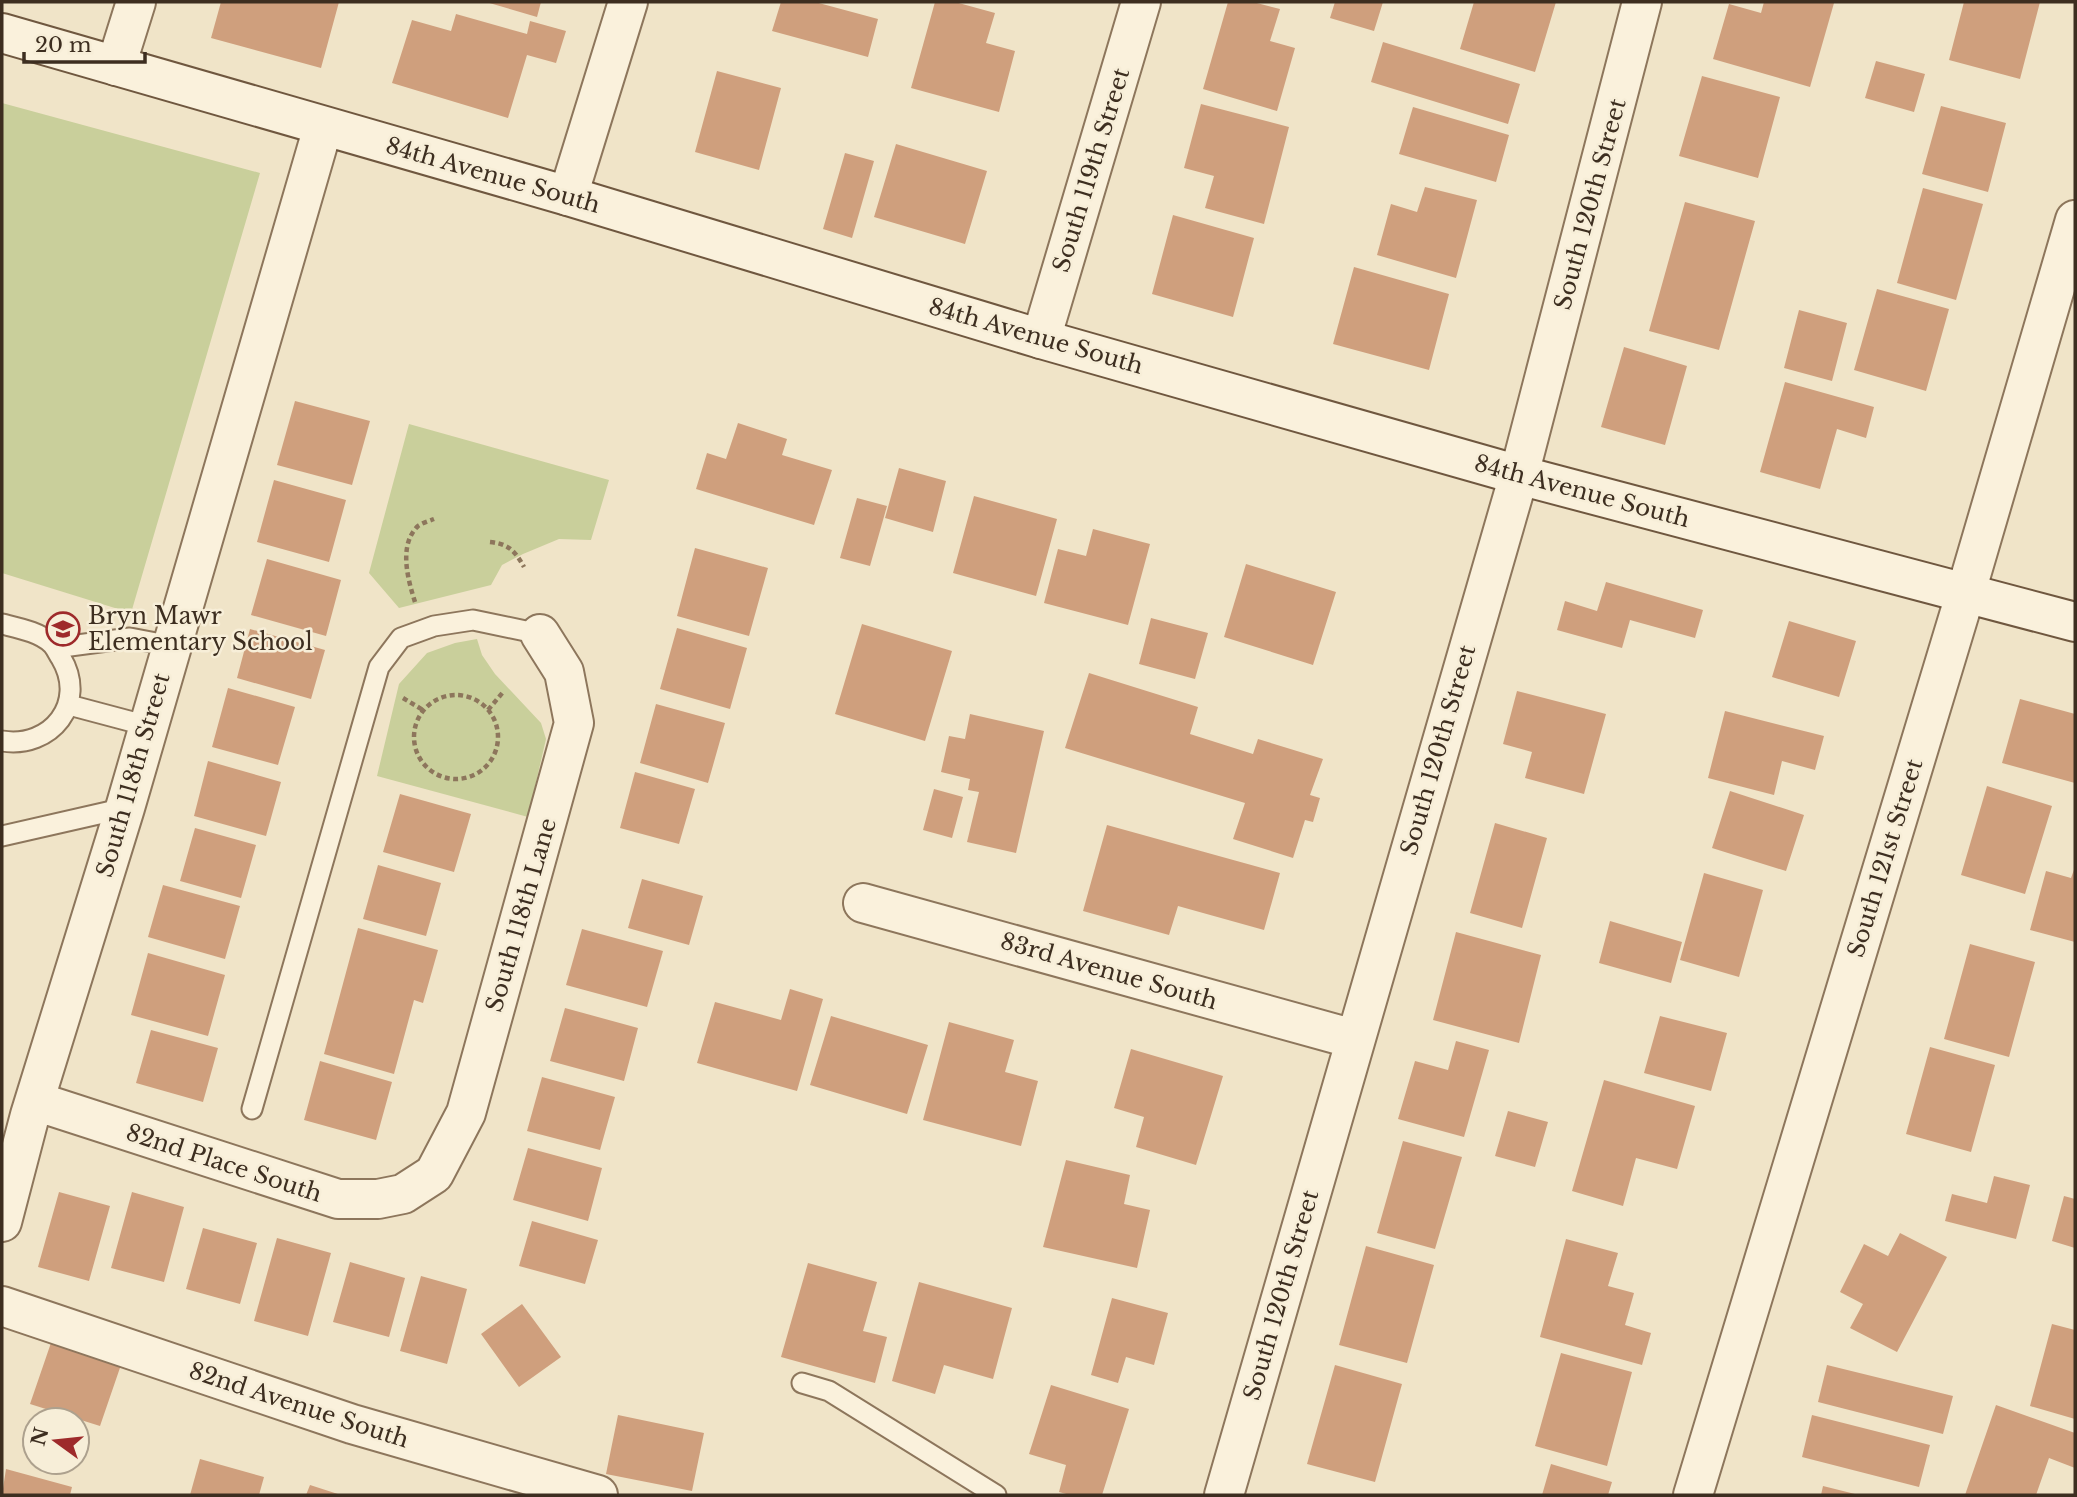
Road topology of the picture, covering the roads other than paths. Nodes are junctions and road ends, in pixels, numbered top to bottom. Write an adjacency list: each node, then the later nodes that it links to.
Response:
1 (136, 2): 6 (street)
2 (628, 2): 8 (street)
3 (1142, 2): 10 (street, South 119th Street)
4 (1642, 2): 11 (street, South 120th Street)
5 (2, 33): 6 (street, 84th Avenue South)
6 (116, 66): 7 (street, 84th Avenue South)
7 (323, 127): 8 (street, 84th Avenue South); 16 (street, South 118th Street)
8 (568, 196): 10 (street, 84th Avenue South)
9 (2075, 220): 12 (street, South 121st Street)
10 (1041, 338): 11 (street, 84th Avenue South)
11 (1519, 475): 12 (street, 84th Avenue South); 24 (street, South 120th Street)
12 (1966, 592): 13 (street, 84th Avenue South); 34 (street, South 121st Street)
13 (2075, 622)
14 (2, 624): 17 (lane)
15 (540, 634): 26 (lane); 27 (street, South 118th Lane)
16 (172, 646): 17 (lane); 19 (street, South 118th Street)
17 (55, 648): 18 (lane)
18 (68, 705): 19 (lane); 20 (lane)
19 (148, 726): 21 (street, South 118th Street)
20 (2, 741)
21 (125, 808): 22 (lane); 25 (street, South 118th Street)
22 (2, 836)
23 (863, 903): 24 (street, 83rd Avenue South)
24 (1354, 1039): 33 (street, South 120th Street)
25 (35, 1101): 27 (street, 82nd Place South); 28 (street, South 118th Street)
26 (252, 1109)
27 (415, 1186)
28 (2, 1222)
29 (2, 1306): 31 (street, 82nd Avenue South)
30 (802, 1383): 32 (lane)
31 (598, 1495)
32 (996, 1495)
33 (1224, 1495)
34 (1693, 1495)

